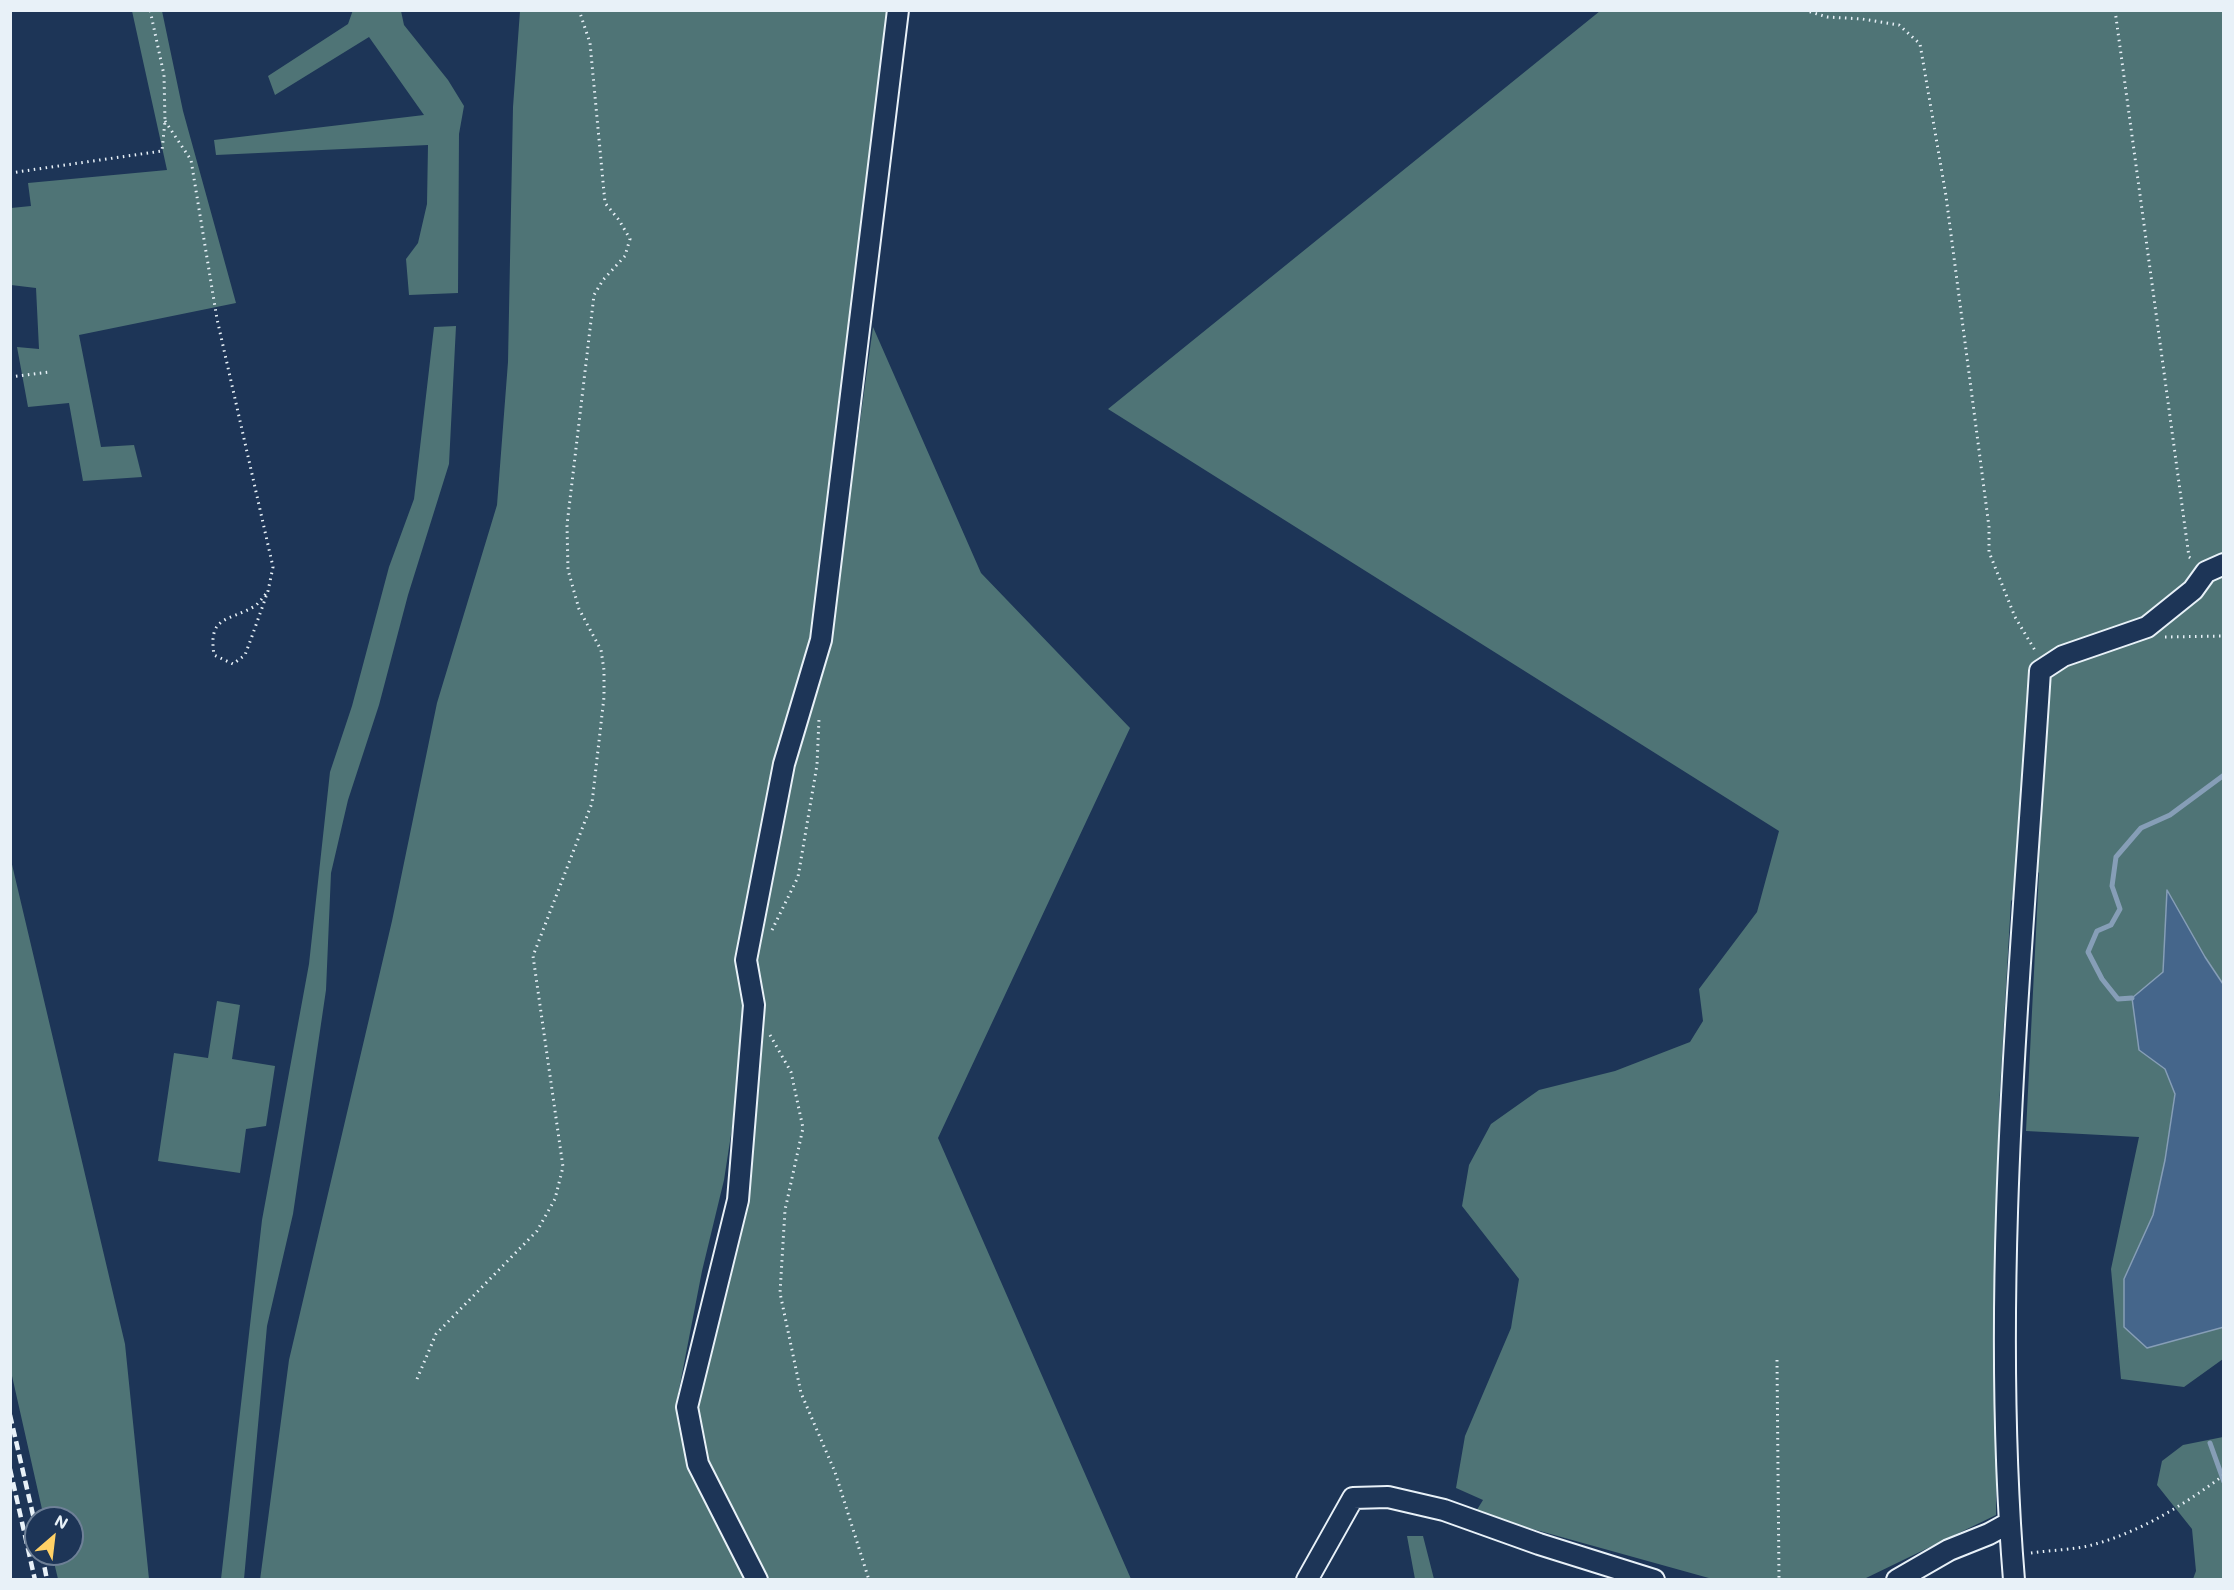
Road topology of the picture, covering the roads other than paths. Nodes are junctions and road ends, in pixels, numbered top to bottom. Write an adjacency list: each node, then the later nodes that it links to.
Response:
1 (898, 10): 4 (street)
2 (2215, 568): 3 (street)
3 (2009, 1522): 7 (street); 8 (street)
4 (757, 1580)
5 (1307, 1580): 6 (street)
6 (1654, 1580)
7 (1897, 1580)
8 (2014, 1580)

